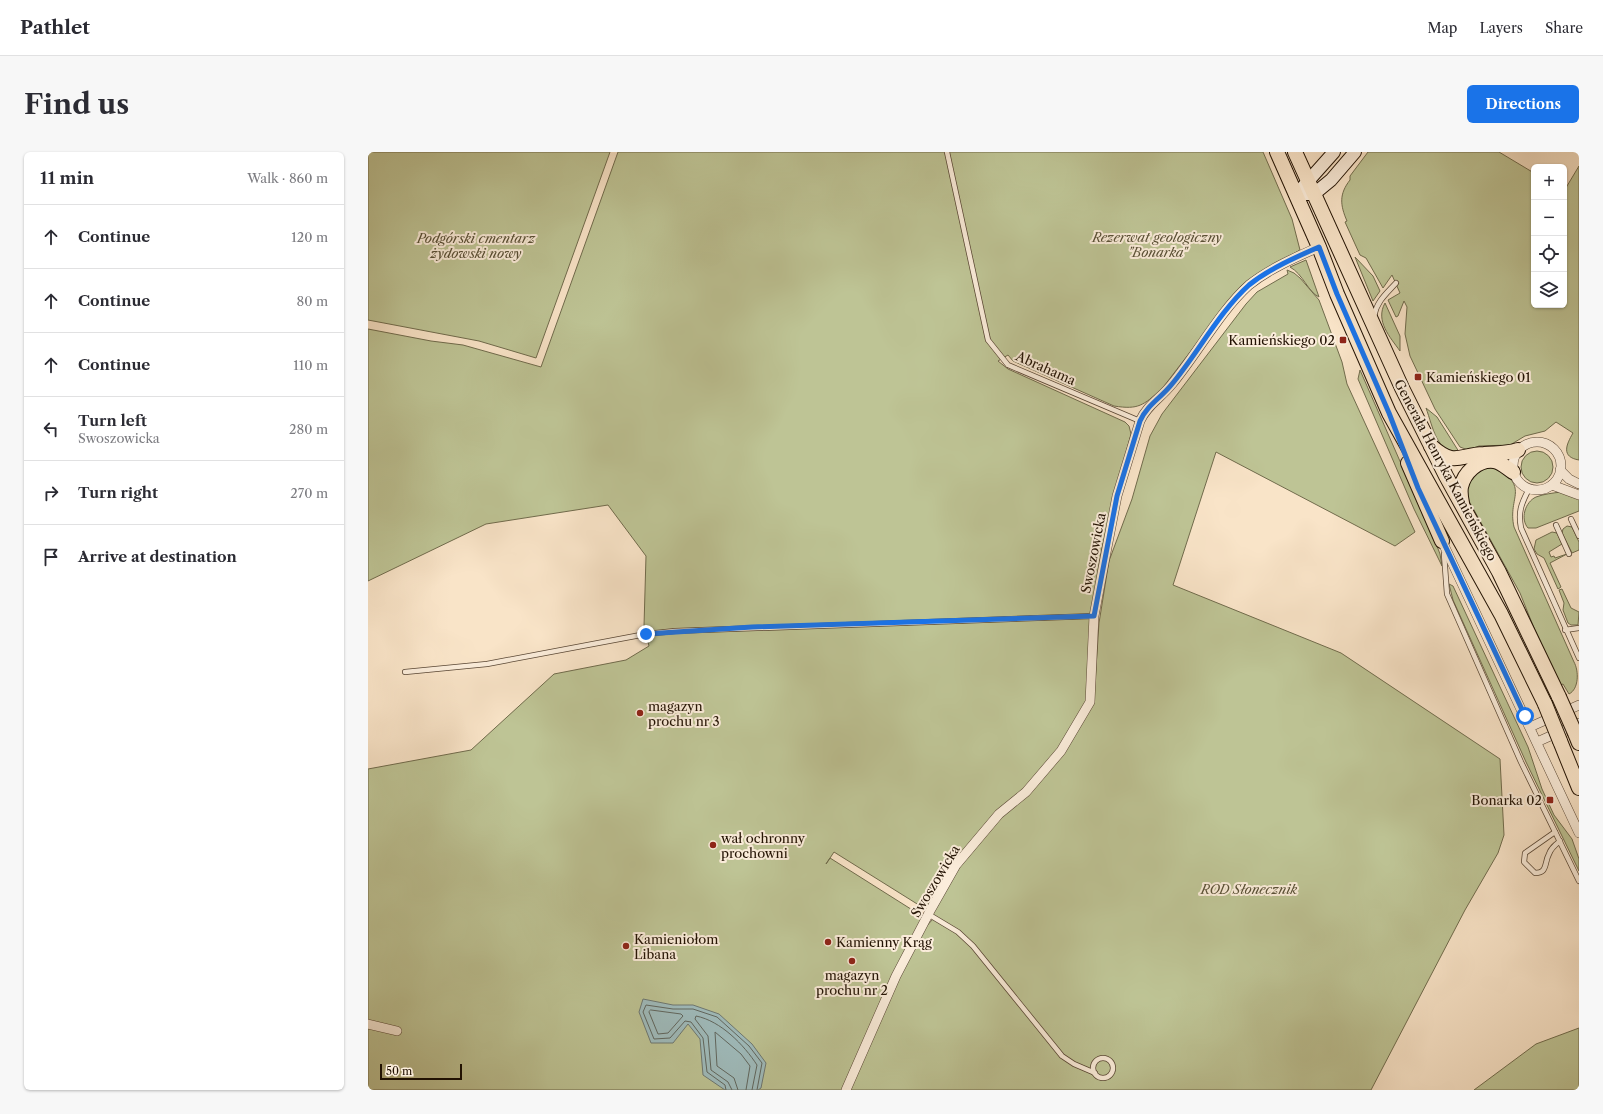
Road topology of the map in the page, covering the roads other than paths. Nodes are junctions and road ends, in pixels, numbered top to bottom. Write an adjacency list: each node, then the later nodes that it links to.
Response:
1 (947, 152): 12 (lane, Abrahama)
2 (1277, 152): 7 (main road, Generała Henryka Kamieńskiego)
3 (1295, 152): 6 (main road, Generała Henryka Kamieńskiego)
4 (1334, 152): 6 (street)
5 (1355, 152): 6 (street)
6 (1311, 188): 7 (street); 10 (main road, Generała Henryka Kamieńskiego)
7 (1296, 194): 8 (main road, Generała Henryka Kamieńskiego)
8 (1319, 247): 11 (main road, Generała Henryka Kamieńskiego); 12 (street, Swoszowicka)
9 (1396, 284): 10 (lane)
10 (1373, 322): 13 (main road, Generała Henryka Kamieńskiego)
11 (1389, 413): 25 (main road); 36 (main road, Generała Henryka Kamieńskiego, bridge)
12 (1140, 421): 27 (street, Swoszowicka)
13 (1430, 444): 14 (main road); 21 (main road, Generała Henryka Kamieńskiego)
14 (1518, 450): 15 (street); 16 (street)
15 (1560, 470): 17 (street); 18 (street)
16 (1513, 472): 19 (street); 21 (main road)
17 (1579, 484)
18 (1552, 485): 19 (street); 20 (street)
19 (1529, 490): 29 (lane)
20 (1579, 495)
21 (1462, 505): 34 (main road, Generała Henryka Kamieńskiego, bridge)
22 (1571, 519): 24 (lane)
23 (1556, 525): 26 (lane)
24 (1579, 536)
25 (1442, 541): 33 (street); 37 (lane)
26 (1569, 554)
27 (1094, 616): 31 (lane); 41 (street, Swoszowicka)
28 (1579, 628): 29 (lane)
29 (1565, 630): 30 (lane)
30 (1578, 654)
31 (405, 672)
32 (1579, 705): 33 (street)
33 (1530, 727): 35 (street)
34 (1578, 733): 35 (street)
35 (1537, 742): 38 (street)
36 (1579, 788)
37 (1555, 832): 39 (lane); 39 (lane)
38 (1579, 833)
39 (1560, 841): 40 (lane)
40 (1579, 881)
41 (928, 914): 44 (lane); 45 (street, Swoszowicka)
42 (368, 1024): 43 (street)
43 (397, 1031)
44 (1094, 1073): 44 (lane)
45 (846, 1090)

